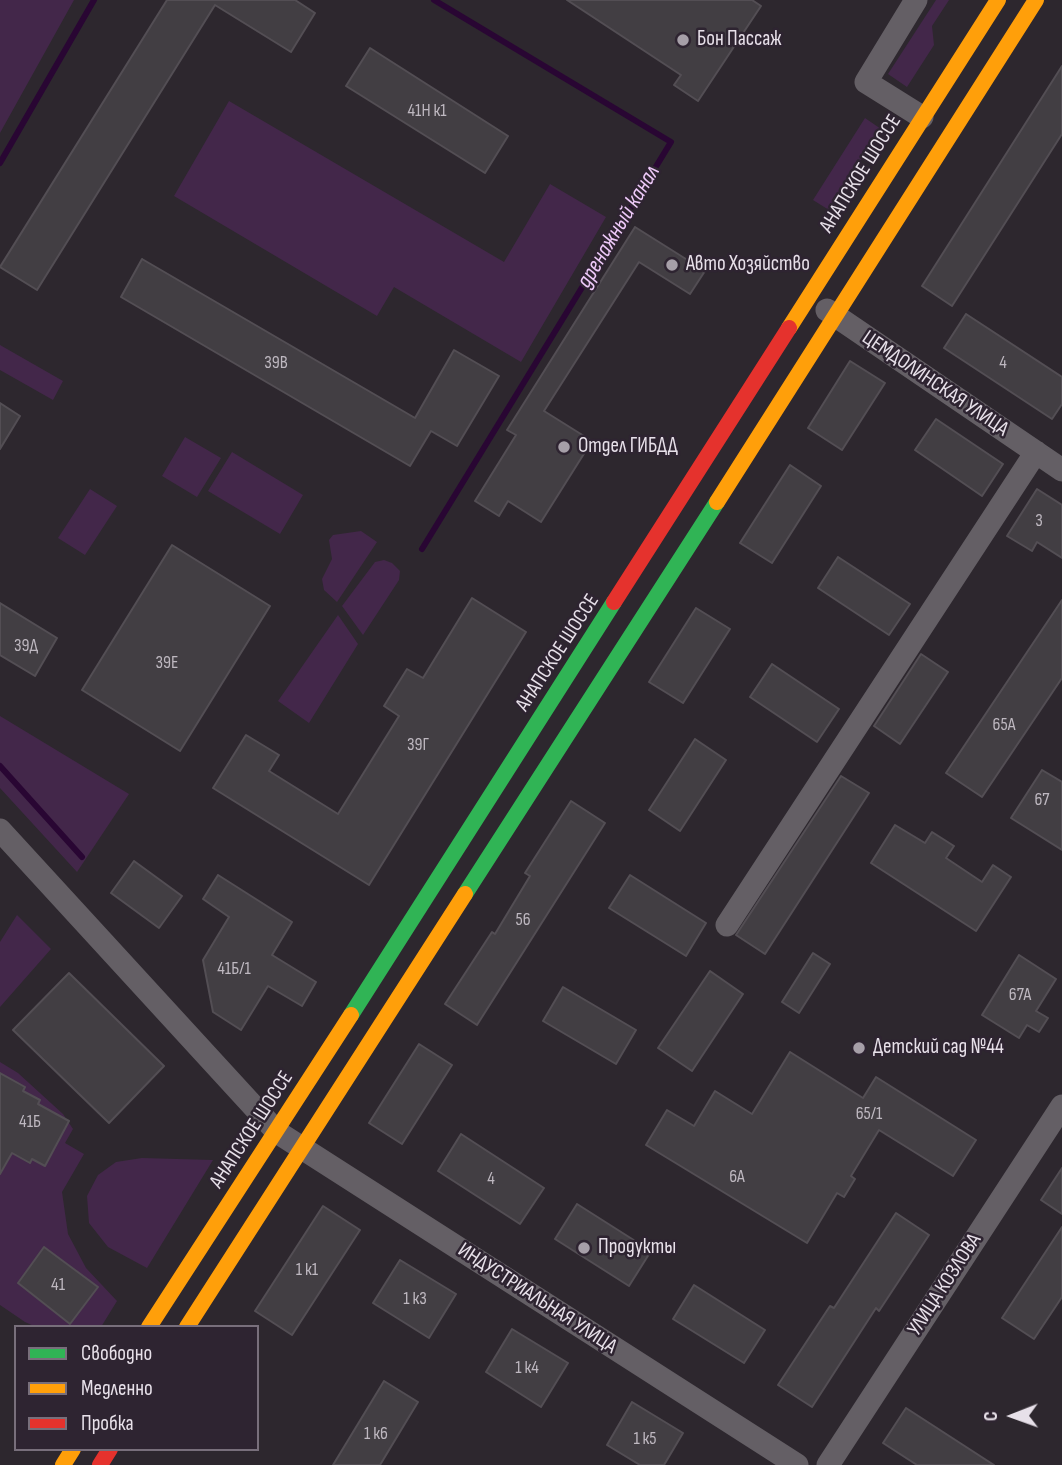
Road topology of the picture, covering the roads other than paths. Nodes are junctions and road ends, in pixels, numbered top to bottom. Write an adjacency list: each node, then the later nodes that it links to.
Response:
1 (916, 0): 4 (street)
2 (998, 0): 4 (highway, АНАПСКОЕ ШОССЕ)
3 (1036, 0): 6 (highway)
4 (922, 117): 5 (highway, АНАПСКОЕ ШОССЕ)
5 (808, 298): 6 (street, ЦЕМДОЛИНСКАЯ УЛИЦА); 12 (highway, АНАПСКОЕ ШОССЕ)
6 (836, 317): 7 (street, ЦЕМДОЛИНСКАЯ УЛИЦА); 13 (highway)
7 (1035, 452): 8 (street, ЦЕМДОЛИНСКАЯ УЛИЦА); 10 (street)
8 (1062, 470)
9 (0, 830): 12 (street, ИНДУСТРИАЛЬНАЯ УЛИЦА)
10 (727, 925)
11 (1062, 1106): 17 (street, УЛИЦА КОЗЛОВА)
12 (276, 1132): 13 (street, ИНДУСТРИАЛЬНАЯ УЛИЦА); 14 (highway, АНАПСКОЕ ШОССЕ)
13 (301, 1147): 15 (highway); 16 (street, ИНДУСТРИАЛЬНАЯ УЛИЦА)
14 (150, 1325)
15 (188, 1325)
16 (797, 1465)
17 (828, 1465)

